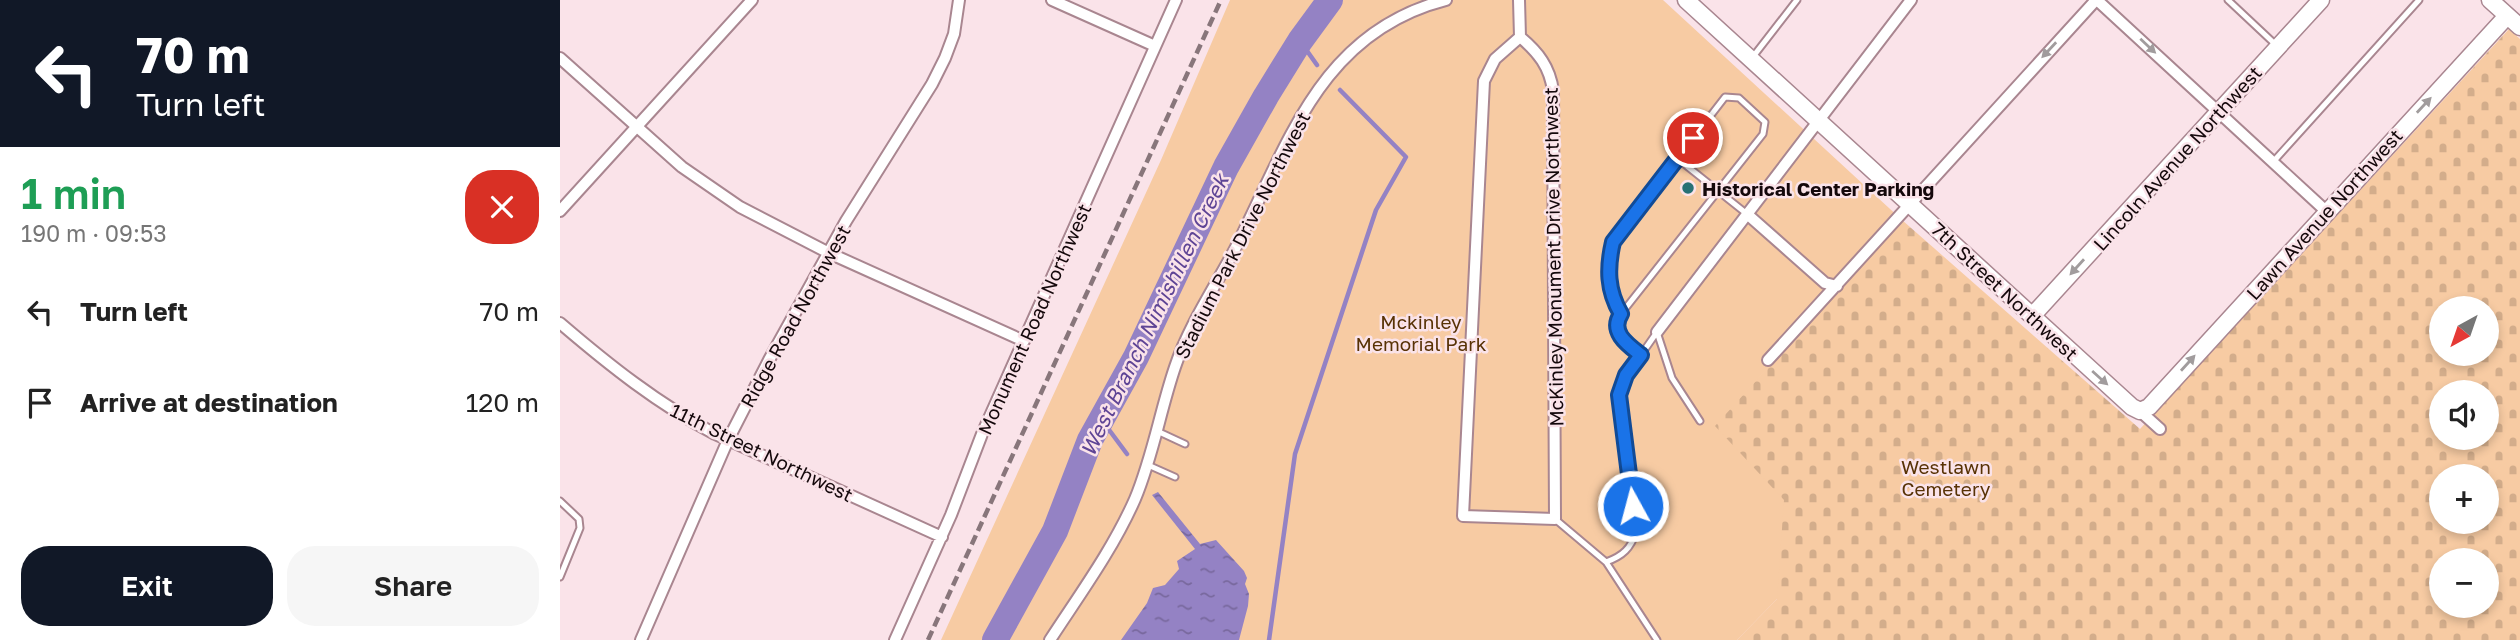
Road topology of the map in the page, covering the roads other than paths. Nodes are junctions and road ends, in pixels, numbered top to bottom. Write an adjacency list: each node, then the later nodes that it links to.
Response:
1 (752, 0): 24 (street)
2 (959, 0): 32 (street, Ridge Road Northwest)
3 (1052, 0): 18 (street)
4 (1176, 0): 18 (street, Monument Road Northwest)
5 (1447, 0): 44 (street, Stadium Park Drive Northwest)
6 (1519, 0): 17 (street)
7 (1797, 0): 21 (lane)
8 (1911, 0): 23 (street)
9 (2096, 0): 22 (street, one-way to 22); 28 (street, one-way to 28)
10 (2228, 0): 19 (lane)
11 (2320, 0): 19 (street, Lincoln Avenue Northwest)
12 (2419, 0): 26 (lane)
13 (2490, 0): 15 (street)
14 (1692, 2): 21 (street, 7th Street Northwest)
15 (2507, 16): 16 (street); 30 (street, Lawn Avenue Northwest, one-way to 15)
16 (2520, 27)
17 (1520, 37): 50 (street, McKinley Monument Drive Northwest); 50 (street)
18 (1155, 46): 38 (street, Monument Road Northwest)
19 (2278, 47): 22 (street, Lincoln Avenue Northwest)
20 (560, 58): 24 (street)
21 (1751, 60): 23 (street, 7th Street Northwest)
22 (2218, 112): 26 (street); 35 (street, Lincoln Avenue Northwest, one-way to 35)
23 (1818, 121): 28 (street, 7th Street Northwest); 31 (street)
24 (637, 128): 29 (street); 32 (street)
25 (1678, 159): 27 (lane); 27 (lane); 34 (lane)
26 (2273, 162): 30 (street)
27 (1718, 190): 31 (lane); 34 (lane)
28 (1909, 203): 33 (street); 35 (street, 7th Street Northwest)
29 (560, 211)
30 (2326, 211): 41 (street, Lawn Avenue Northwest, one-way to 30)
31 (1747, 214): 33 (street); 37 (street)
32 (829, 253): 38 (street); 45 (street, Ridge Road Northwest)
33 (1837, 286): 40 (street)
34 (1621, 314): 39 (lane)
35 (2032, 316): 41 (street, 7th Street Northwest, one-way to 41)
36 (560, 323): 45 (street, 11th Street Northwest)
37 (1657, 332): 39 (lane); 42 (lane)
38 (1024, 341): 51 (street, Monument Road Northwest)
39 (1641, 355): 52 (lane)
40 (1768, 360)
41 (2140, 411): 43 (street)
42 (1700, 421)
43 (2160, 429)
44 (1157, 431): 46 (lane); 47 (street, Stadium Park Drive Northwest)
45 (728, 440): 51 (street, 11th Street Northwest); 54 (street, Ridge Road Northwest)
46 (1185, 444)
47 (1148, 465): 48 (lane); 56 (street, Stadium Park Drive Northwest)
48 (1175, 478)
49 (560, 501): 53 (lane)
50 (1555, 519): 52 (lane)
51 (942, 537): 55 (street, Monument Road Northwest)
52 (1606, 562): 57 (lane)
53 (560, 577)
54 (641, 640)
55 (895, 640)
56 (1050, 640)
57 (1657, 640)

